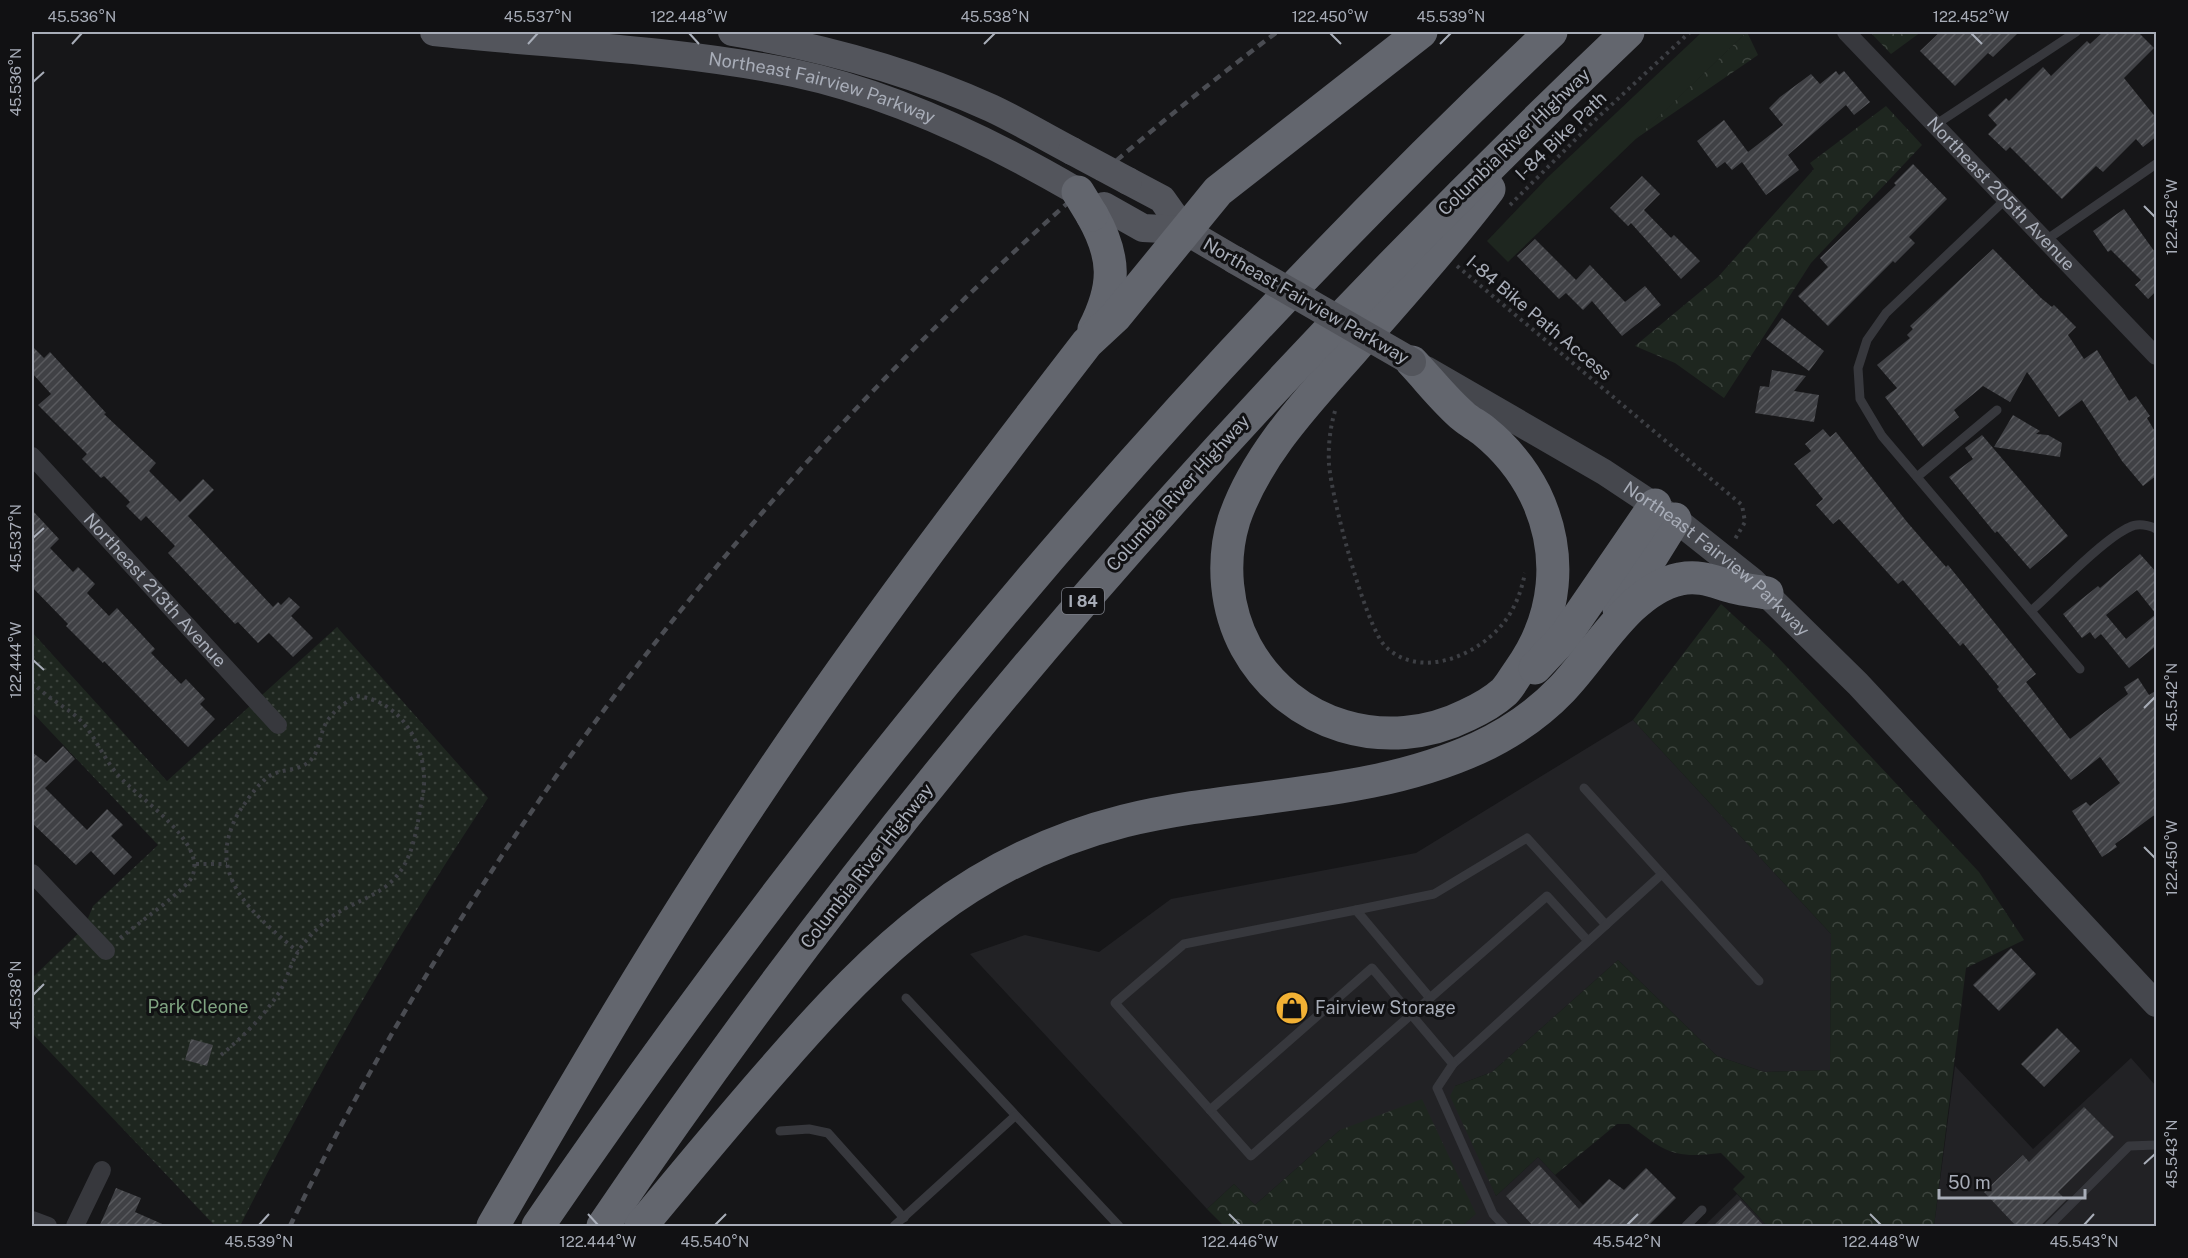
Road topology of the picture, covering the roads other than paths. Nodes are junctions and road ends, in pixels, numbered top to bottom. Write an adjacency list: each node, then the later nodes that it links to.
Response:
1 (434, 32): 12 (main road, Northeast Fairview Parkway)
2 (732, 32): 13 (main road, Northeast Fairview Parkway, bridge)
3 (1421, 32): 13 (highway)
4 (1551, 32): 54 (highway)
5 (1628, 32): 8 (highway, Columbia River Highway / I 84)
6 (1846, 32): 9 (street, Northeast 205th Avenue)
7 (2076, 32): 9 (lane)
8 (1559, 97): 27 (highway); 55 (highway, Columbia River Highway / I 84)
9 (1935, 125): 11 (street, Northeast 205th Avenue)
10 (2157, 164): 14 (lane)
11 (2006, 199): 14 (street, Northeast 205th Avenue); 20 (lane)
12 (1091, 204): 13 (main road, Northeast Fairview Parkway); 15 (highway)
13 (1184, 230): 15 (highway); 17 (main road, Northeast Fairview Parkway, bridge)
14 (2046, 240): 16 (street, Northeast 205th Avenue)
15 (1088, 343): 53 (highway)
16 (2157, 356)
17 (1412, 362): 21 (main road, Northeast Fairview Parkway); 27 (highway)
18 (1997, 410): 20 (lane)
19 (32, 456): 28 (street, Northeast 213th Avenue)
20 (1917, 477): 24 (lane)
21 (1665, 512): 23 (main road, Northeast Fairview Parkway); 25 (highway); 27 (highway)
22 (2157, 529): 24 (lane)
23 (1767, 593): 25 (highway); 39 (main road, Northeast Fairview Parkway)
24 (2031, 611): 26 (lane)
25 (1612, 627): 56 (highway)
26 (2080, 669)
27 (1505, 691)
28 (278, 724)
29 (1584, 788): 31 (lane)
30 (32, 873): 35 (street)
31 (1662, 874): 33 (lane); 36 (lane)
32 (1356, 910): 33 (lane); 38 (lane); 42 (lane)
33 (1606, 925): 34 (lane)
34 (1588, 941): 38 (lane); 41 (lane)
35 (106, 951)
36 (1759, 981)
37 (906, 998): 43 (lane)
38 (1430, 998): 40 (lane)
39 (2157, 1004)
40 (1412, 1015): 41 (lane); 42 (lane); 42 (lane)
41 (1453, 1064): 58 (lane)
42 (1209, 1110)
43 (1015, 1116): 48 (lane); 50 (lane)
44 (780, 1131): 48 (lane)
45 (2157, 1145): 60 (lane)
46 (102, 1170): 52 (street)
47 (1702, 1210): 59 (lane)
48 (904, 1218): 57 (lane)
49 (32, 1220): 51 (street)
50 (1118, 1226)
51 (48, 1227)
52 (75, 1227)
53 (493, 1227)
54 (538, 1227)
55 (603, 1227)
56 (641, 1227)
57 (894, 1227)
58 (1504, 1227)
59 (1686, 1227)
60 (2049, 1227)

